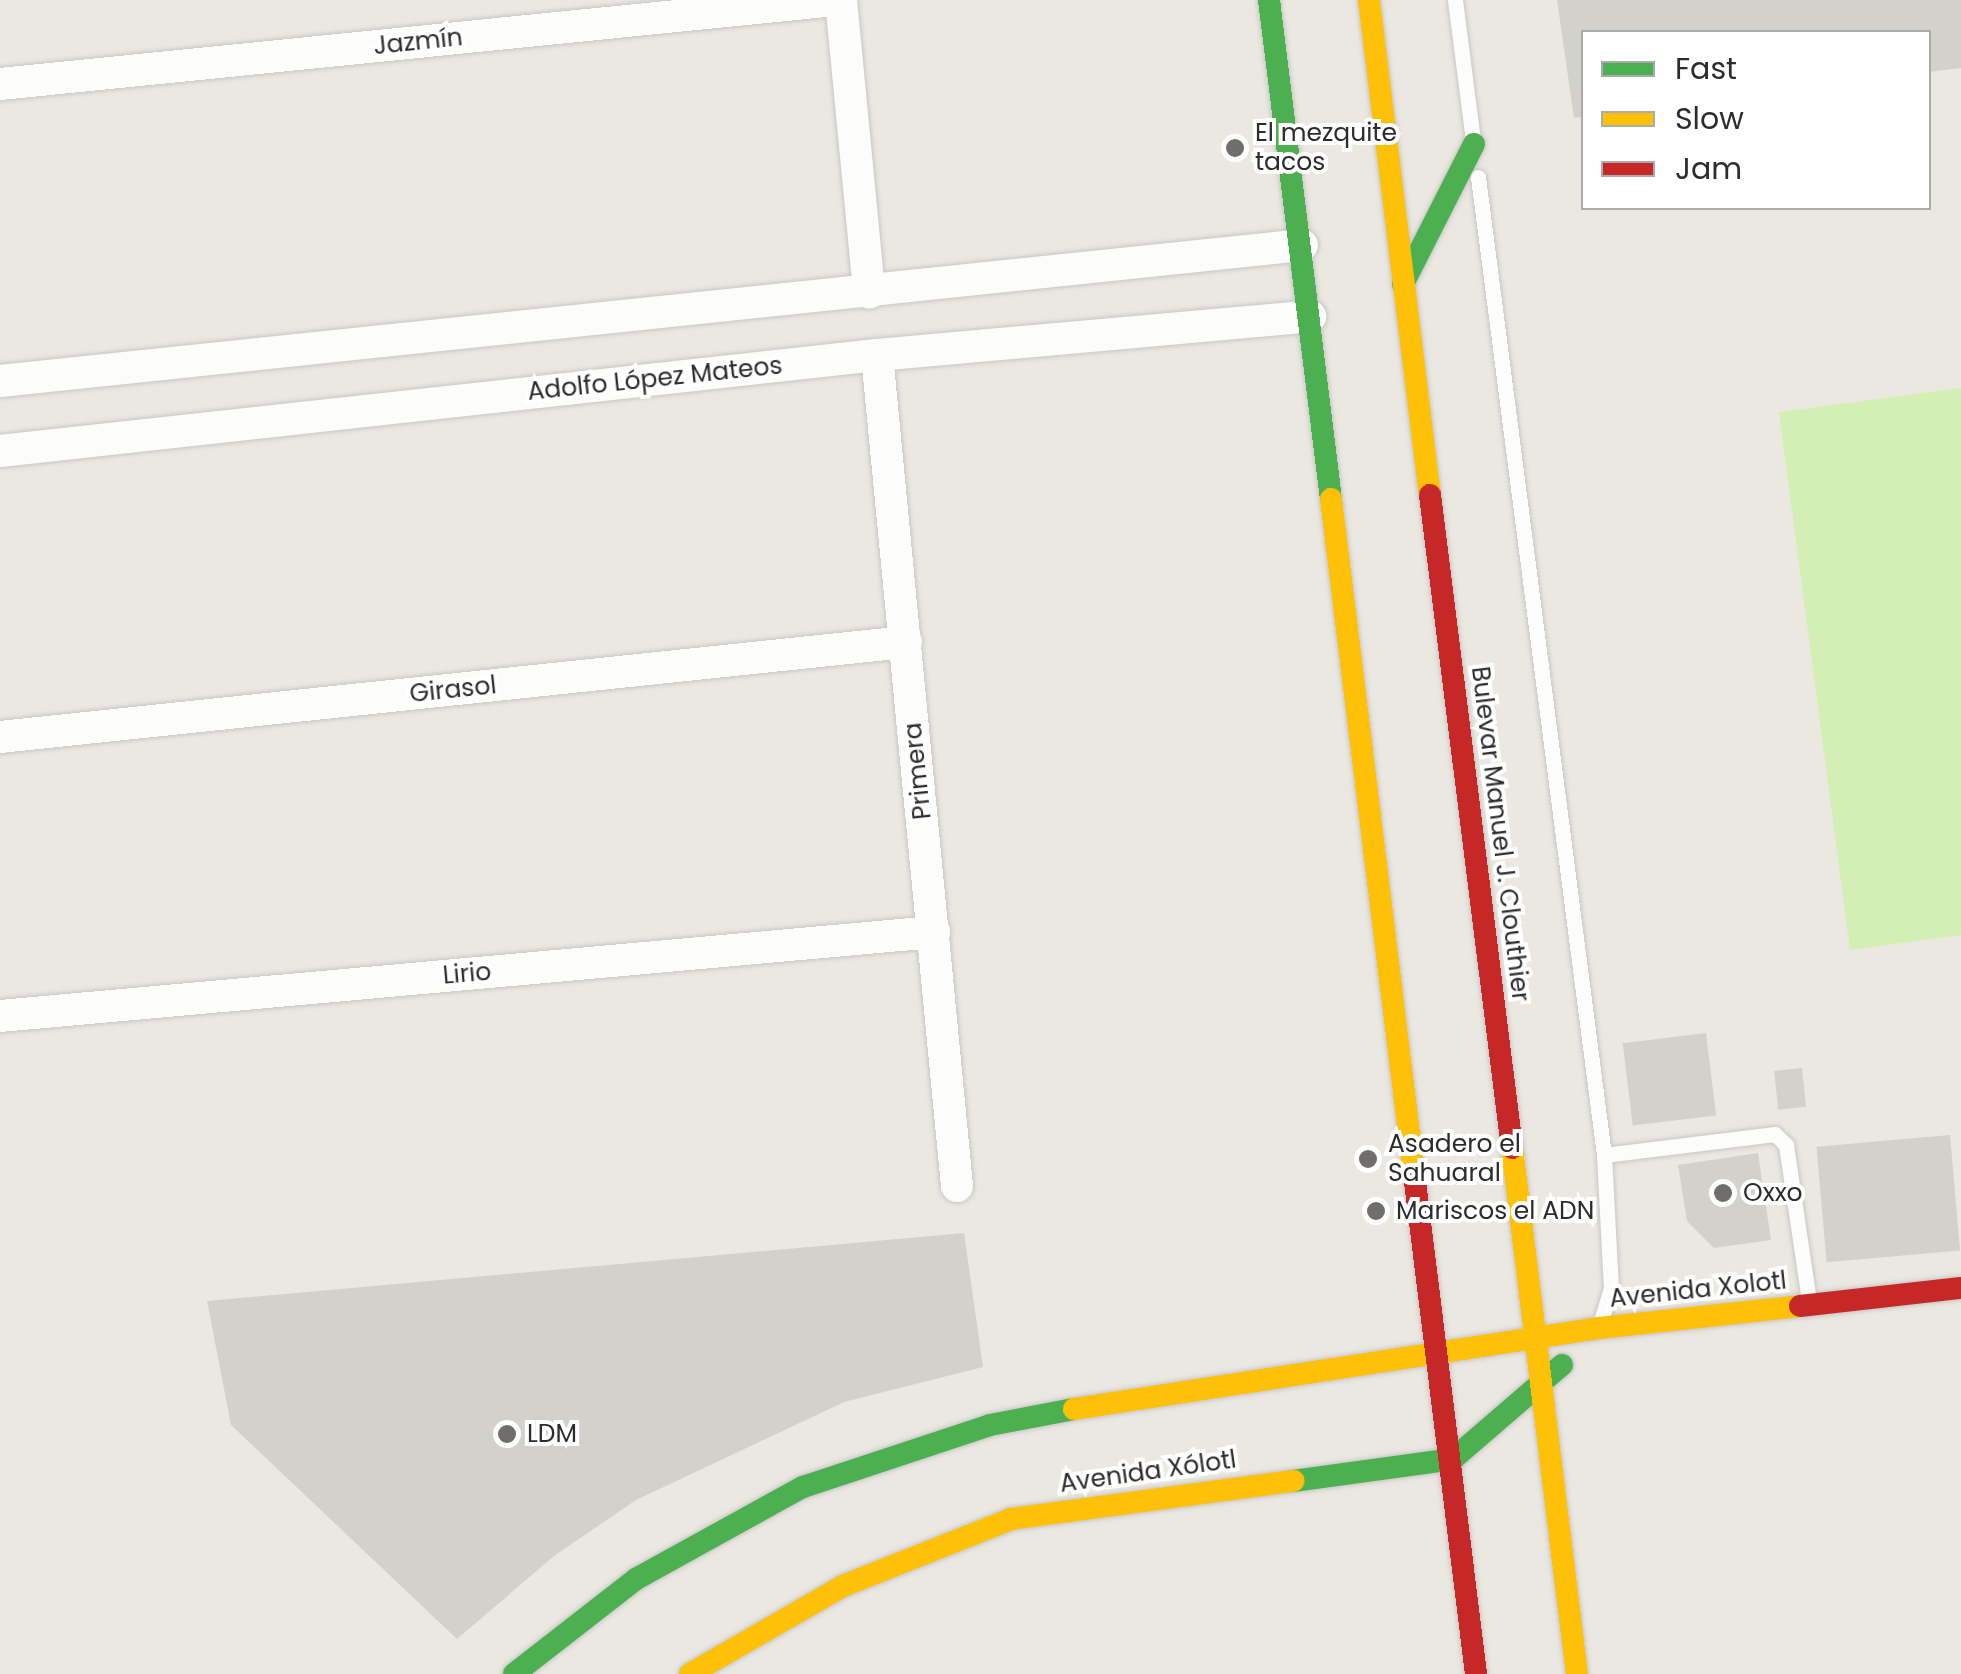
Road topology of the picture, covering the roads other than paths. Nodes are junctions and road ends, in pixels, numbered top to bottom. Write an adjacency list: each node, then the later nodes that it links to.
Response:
1 (839, 0): 5 (street, Jazmín); 9 (street)
2 (1270, 0): 7 (main road)
3 (1369, 0): 8 (main road, Bulevar Manuel J. Clouthier)
4 (1455, 0): 6 (lane)
5 (0, 84)
6 (1474, 144): 8 (main road); 18 (lane)
7 (1302, 245): 9 (street); 10 (main road)
8 (1403, 284): 23 (main road, Bulevar Manuel J. Clouthier)
9 (869, 293): 12 (street)
10 (1310, 316): 11 (street, Adolfo López Mateos); 24 (main road)
11 (876, 355): 13 (street, Adolfo López Mateos); 14 (street, Primera)
12 (0, 381)
13 (0, 451)
14 (906, 642): 15 (street, Girasol); 16 (street, Primera)
15 (0, 738)
16 (934, 932): 17 (street, Lirio); 19 (street, Primera)
17 (0, 1016)
18 (1604, 1155): 21 (lane); 22 (lane)
19 (957, 1186)
20 (1961, 1288): 21 (main road, Avenida Xolotl)
21 (1809, 1305): 22 (main road, Avenida Xolotl)
22 (1599, 1328): 23 (main road, Avenida Xolotl); 25 (main road)
23 (1536, 1338): 24 (main road, Avenida Xolotl); 25 (main road, Bulevar Manuel J. Clouthier)
24 (1441, 1352): 26 (main road); 27 (main road)
25 (1543, 1384): 26 (main road); 30 (main road, Bulevar Manuel J. Clouthier)
26 (1453, 1459): 28 (main road, Avenida Xólotl); 29 (main road)
27 (514, 1674)
28 (690, 1674)
29 (1476, 1674)
30 (1577, 1674)

